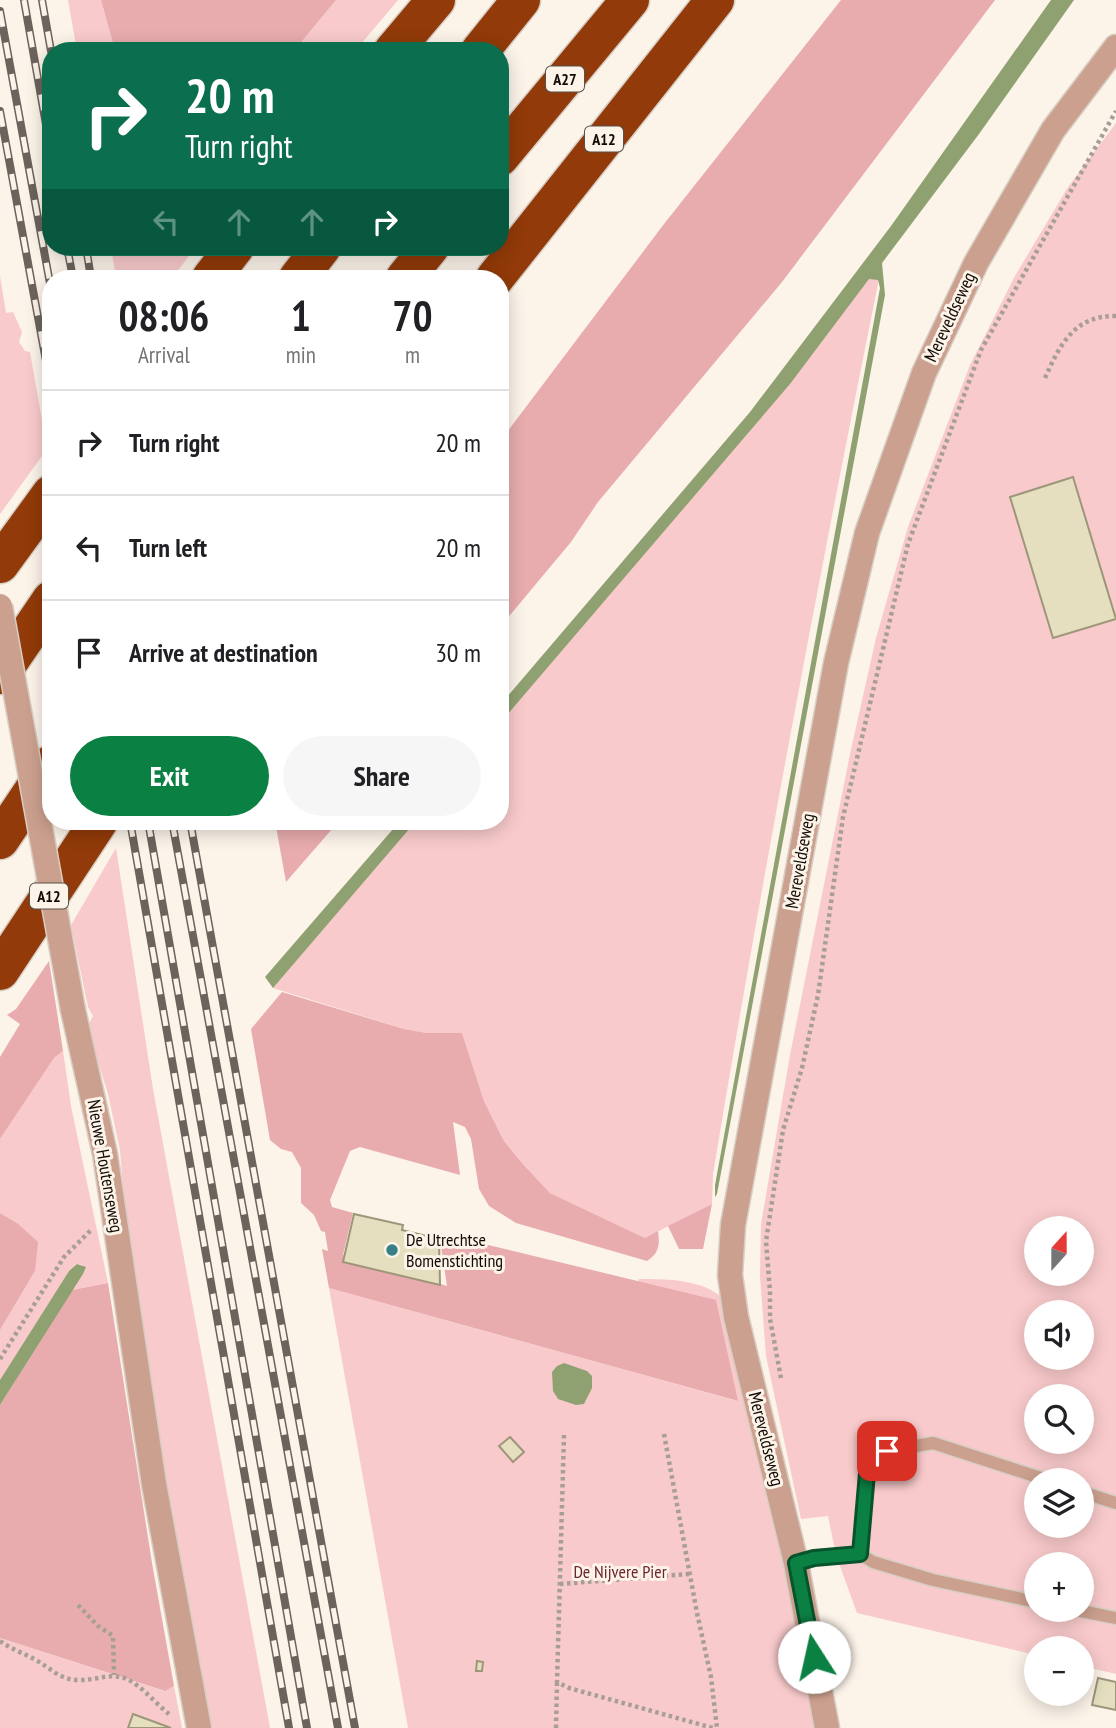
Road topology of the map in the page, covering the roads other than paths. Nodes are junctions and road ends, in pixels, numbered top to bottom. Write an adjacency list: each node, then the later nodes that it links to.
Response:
1 (436, 0): 5 (highway)
2 (521, 0): 6 (highway)
3 (631, 0): 8 (highway, A27)
4 (715, 0): 15 (highway, A12)
5 (401, 42)
6 (487, 42)
7 (1116, 47): 29 (street, Mereveldseweg)
8 (509, 146)
9 (229, 256): 12 (highway)
10 (315, 256): 13 (highway)
11 (423, 256): 14 (highway)
12 (218, 270)
13 (304, 270)
14 (411, 270)
15 (501, 270)
16 (42, 506): 17 (highway)
17 (0, 564)
18 (0, 606): 33 (street, Nieuwe Houtenseweg, bridge)
19 (42, 613): 20 (highway)
20 (0, 675)
21 (42, 777): 23 (highway)
22 (93, 830): 24 (highway, A12)
23 (0, 840)
24 (0, 971)
25 (1024, 1472): 28 (lane)
26 (1094, 1496): 27 (lane)
27 (1116, 1503)
28 (860, 1554): 29 (lane); 30 (lane)
29 (796, 1563): 34 (street, Mereveldseweg)
30 (1024, 1599)
31 (1094, 1614): 32 (lane)
32 (1116, 1618)
33 (198, 1724)
34 (827, 1728)

